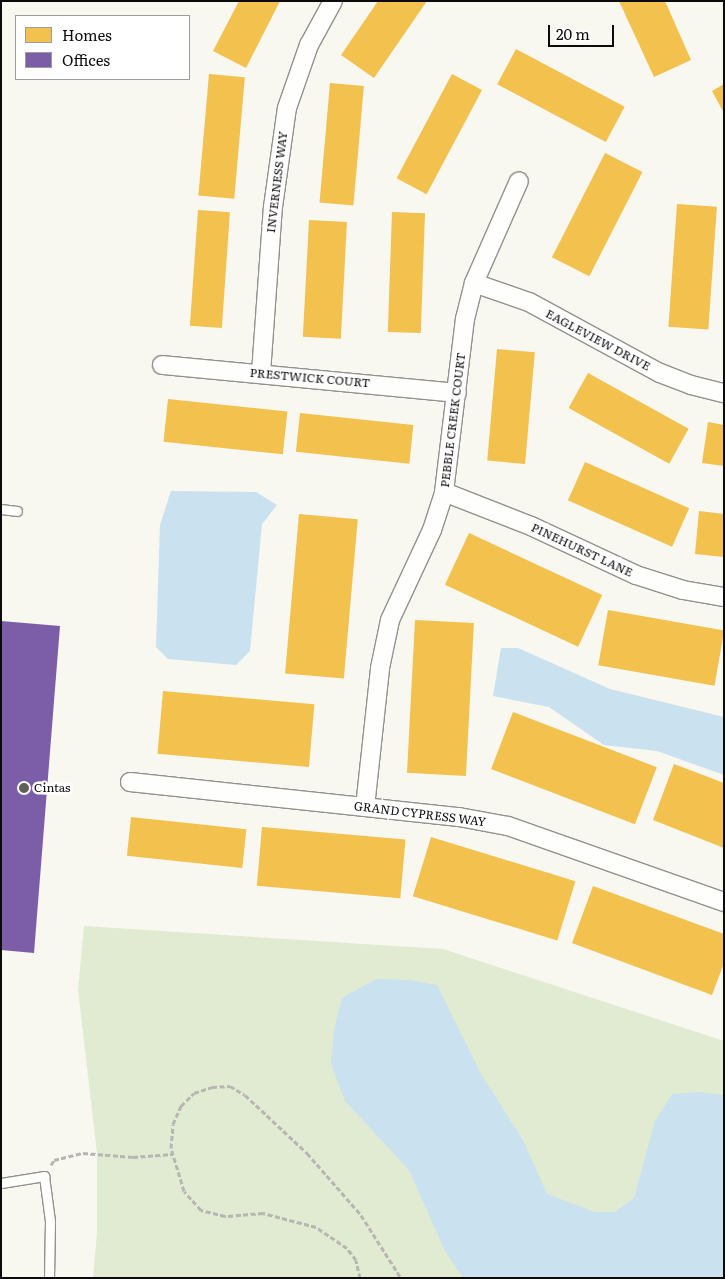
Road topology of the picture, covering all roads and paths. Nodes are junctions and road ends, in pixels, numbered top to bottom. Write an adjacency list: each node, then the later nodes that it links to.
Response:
1 (333, 1): 5 (street, INVERNESS WAY)
2 (519, 182): 3 (street, PEBBLE CREEK COURT)
3 (474, 283): 6 (street, PEBBLE CREEK COURT); 7 (street, EAGLEVIEW DRIVE)
4 (162, 365): 5 (street, PRESTWICK COURT)
5 (261, 373): 6 (street, PRESTWICK COURT)
6 (458, 393): 8 (street, PEBBLE CREEK COURT)
7 (724, 393)
8 (444, 492): 11 (street, PINEHURST LANE); 13 (street, PEBBLE CREEK COURT)
9 (1, 509): 10 (lane)
10 (17, 511)
11 (724, 598)
12 (130, 782): 13 (street, GRAND CYPRESS WAY)
13 (365, 807): 14 (street, GRAND CYPRESS WAY)
14 (724, 902)
15 (173, 1154): 16 (path); 19 (path); 20 (path)
16 (44, 1176): 17 (lane); 18 (lane)
17 (1, 1183)
18 (48, 1278)
19 (360, 1278)
20 (401, 1278)

